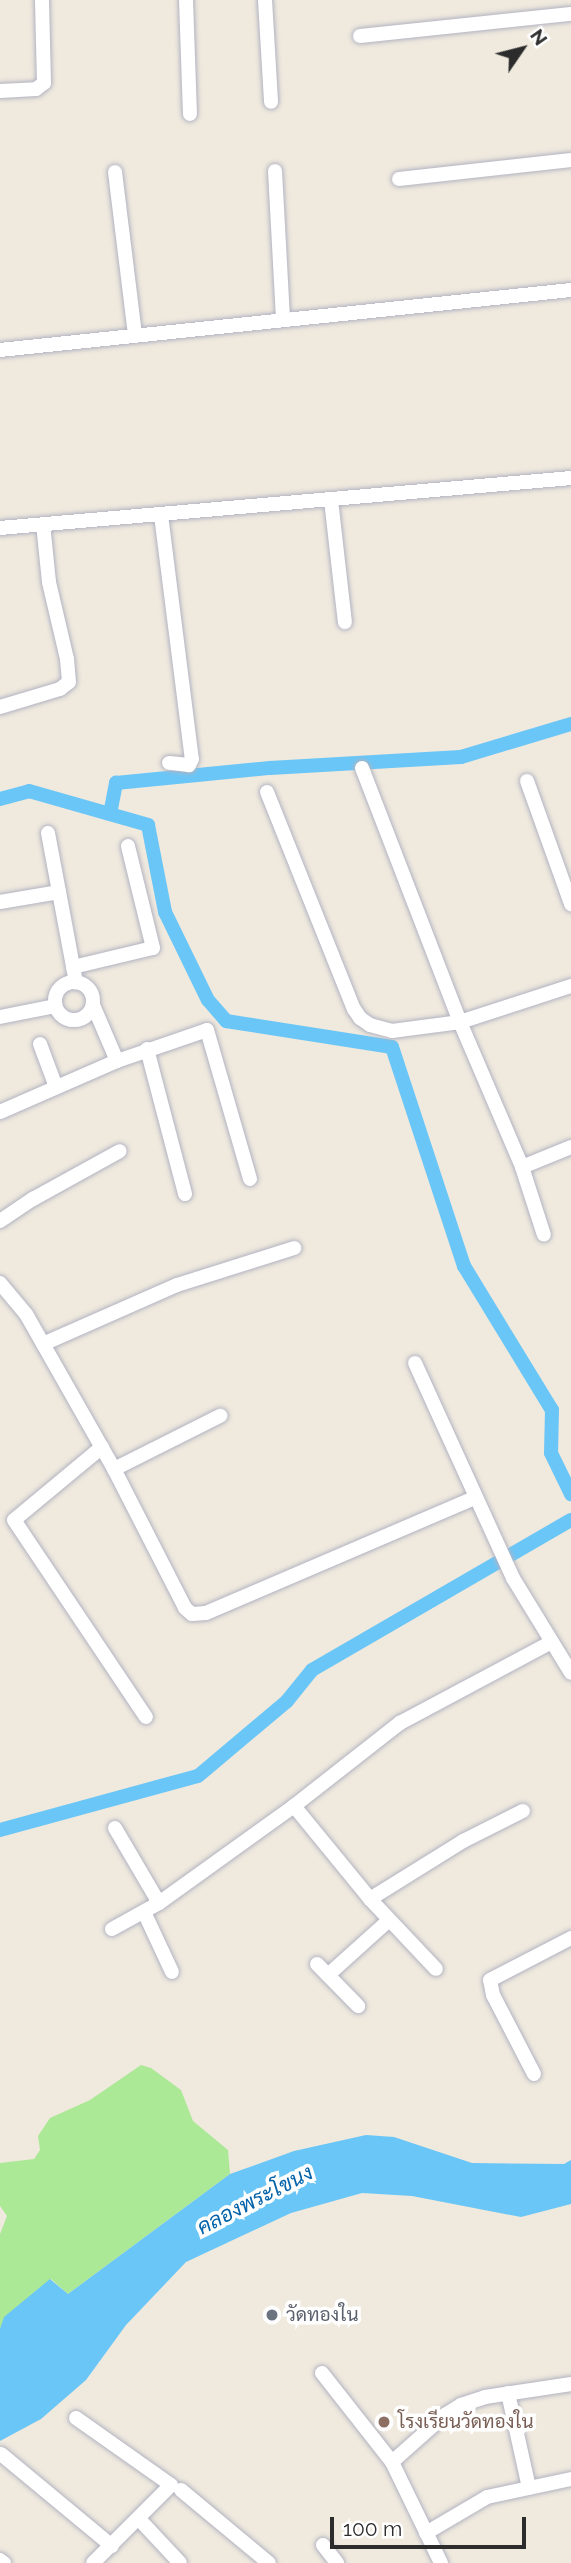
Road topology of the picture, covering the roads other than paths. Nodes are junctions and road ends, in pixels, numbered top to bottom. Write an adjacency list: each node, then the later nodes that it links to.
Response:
1 (42, 0): 6 (street)
2 (186, 0): 8 (street)
3 (265, 0): 7 (street)
4 (571, 14): 5 (street)
5 (360, 36)
6 (0, 91)
7 (271, 102)
8 (190, 114)
9 (571, 160): 12 (street)
10 (275, 171): 14 (street)
11 (115, 172): 15 (street)
12 (399, 179)
13 (571, 290): 14 (street)
14 (283, 320): 15 (street)
15 (135, 336): 16 (street)
16 (0, 350)
17 (571, 478): 18 (street)
18 (331, 500): 19 (street); 22 (street)
19 (161, 514): 20 (street); 24 (street)
20 (43, 524): 21 (street); 23 (street)
21 (0, 528)
22 (345, 622)
23 (0, 706)
24 (169, 763)
25 (362, 768): 38 (street)
26 (527, 780): 32 (street)
27 (267, 792): 38 (street)
28 (48, 833): 30 (street)
29 (128, 846): 33 (street)
30 (59, 892): 31 (street); 33 (street)
31 (0, 902)
32 (571, 904)
33 (75, 974): 35 (street); 36 (street)
34 (571, 986): 38 (street)
35 (93, 1005): 36 (street); 41 (street)
36 (55, 1006): 37 (street)
37 (0, 1017)
38 (460, 1021): 46 (street)
39 (40, 1044): 42 (street)
40 (147, 1049): 41 (street); 47 (street); 48 (street)
41 (117, 1061): 42 (street)
42 (56, 1087): 43 (street)
43 (0, 1112)
44 (571, 1147): 46 (street)
45 (120, 1151): 49 (street)
46 (523, 1167): 50 (street)
47 (250, 1179)
48 (185, 1194)
49 (0, 1221)
50 (544, 1235)
51 (294, 1248): 53 (street)
52 (0, 1283): 53 (street)
53 (44, 1344): 56 (street)
54 (415, 1363): 58 (street)
55 (220, 1416): 57 (street)
56 (102, 1447): 57 (street); 61 (street)
57 (114, 1469): 58 (street)
58 (474, 1498): 59 (street)
59 (552, 1642): 60 (street); 62 (street)
60 (571, 1673)
61 (146, 1717)
62 (294, 1807): 65 (street); 66 (street)
63 (523, 1811): 65 (street)
64 (115, 1828): 66 (street)
65 (370, 1899): 68 (street)
66 (159, 1903): 67 (street)
67 (144, 1912): 69 (street); 73 (street)
68 (389, 1920): 72 (street); 74 (street)
69 (112, 1929)
70 (571, 1938): 76 (street)
71 (317, 1964): 74 (street)
72 (436, 1969)
73 (172, 1972)
74 (328, 1975): 75 (street)
75 (358, 2006)
76 (534, 2074)
77 (322, 2373): 82 (street)
78 (571, 2384): 79 (street)
79 (508, 2393): 82 (street); 84 (street)
80 (76, 2418): 86 (street)
81 (1, 2454): 88 (street)
82 (392, 2462): 87 (street)
83 (571, 2479): 84 (street)
84 (529, 2488): 87 (street)
85 (181, 2490): 92 (street)
86 (139, 2519): 88 (street); 91 (street)
87 (426, 2533): 94 (street)
88 (112, 2546): 90 (street)
89 (323, 2546): 93 (street)
90 (93, 2563)
91 (180, 2563)
92 (269, 2563)
93 (337, 2563)
94 (441, 2563)

